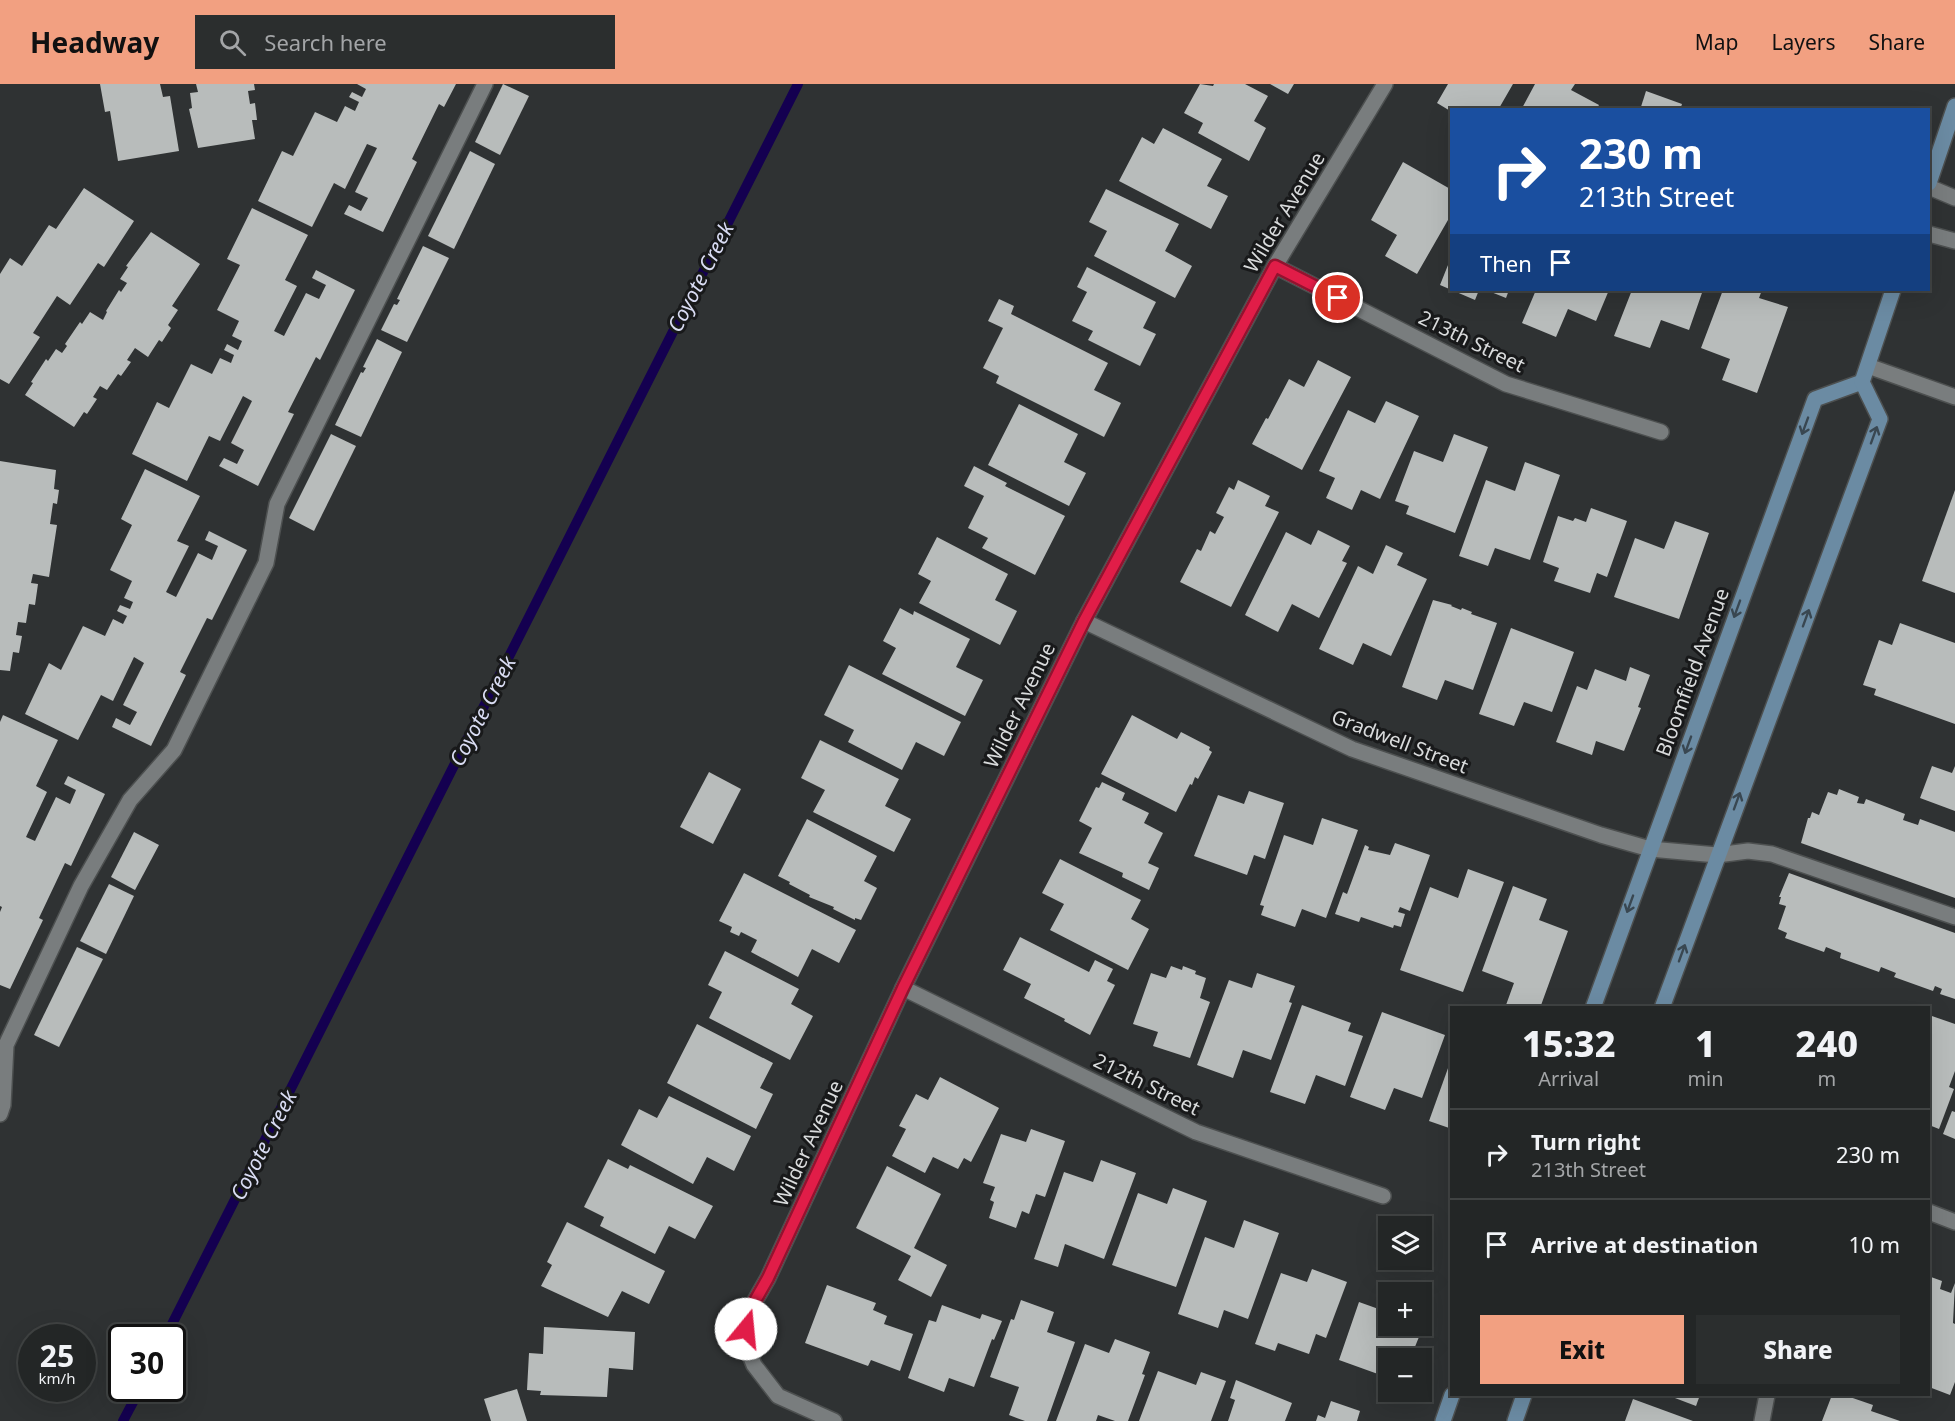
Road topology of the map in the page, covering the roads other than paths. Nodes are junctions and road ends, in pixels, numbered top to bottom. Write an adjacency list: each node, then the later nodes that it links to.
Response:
1 (485, 84): 22 (street)
2 (1385, 84): 9 (street, Wilder Avenue)
3 (1955, 106): 4 (street)
4 (1930, 182)
5 (1930, 186): 6 (street)
6 (1955, 198)
7 (1930, 234): 8 (street)
8 (1955, 241)
9 (1275, 266): 14 (street, 213th Street); 15 (street, Wilder Avenue)
10 (1893, 291): 11 (street)
11 (1868, 366): 12 (street); 13 (street)
12 (1862, 382): 16 (street, Bloomfield Avenue, one-way to 16); 17 (street, one-way to 12)
13 (1955, 397)
14 (1661, 432)
15 (1084, 621): 16 (street, Gradwell Street); 19 (street, Wilder Avenue)
16 (1650, 849): 17 (street, Gradwell Street); 20 (street, Bloomfield Avenue, one-way to 20)
17 (1717, 855): 18 (street, Gradwell Street); 21 (street, one-way to 17)
18 (1955, 917)
19 (903, 988): 23 (street, 212th Street); 29 (street, Wilder Avenue)
20 (1594, 1006)
21 (1663, 1006)
22 (0, 1114)
23 (1383, 1196)
24 (1930, 1212): 25 (street)
25 (1955, 1222)
26 (1452, 1396): 30 (street)
27 (1524, 1396): 31 (street)
28 (1767, 1396): 32 (street)
29 (834, 1421)
30 (1443, 1421)
31 (1515, 1421)
32 (1762, 1421)

